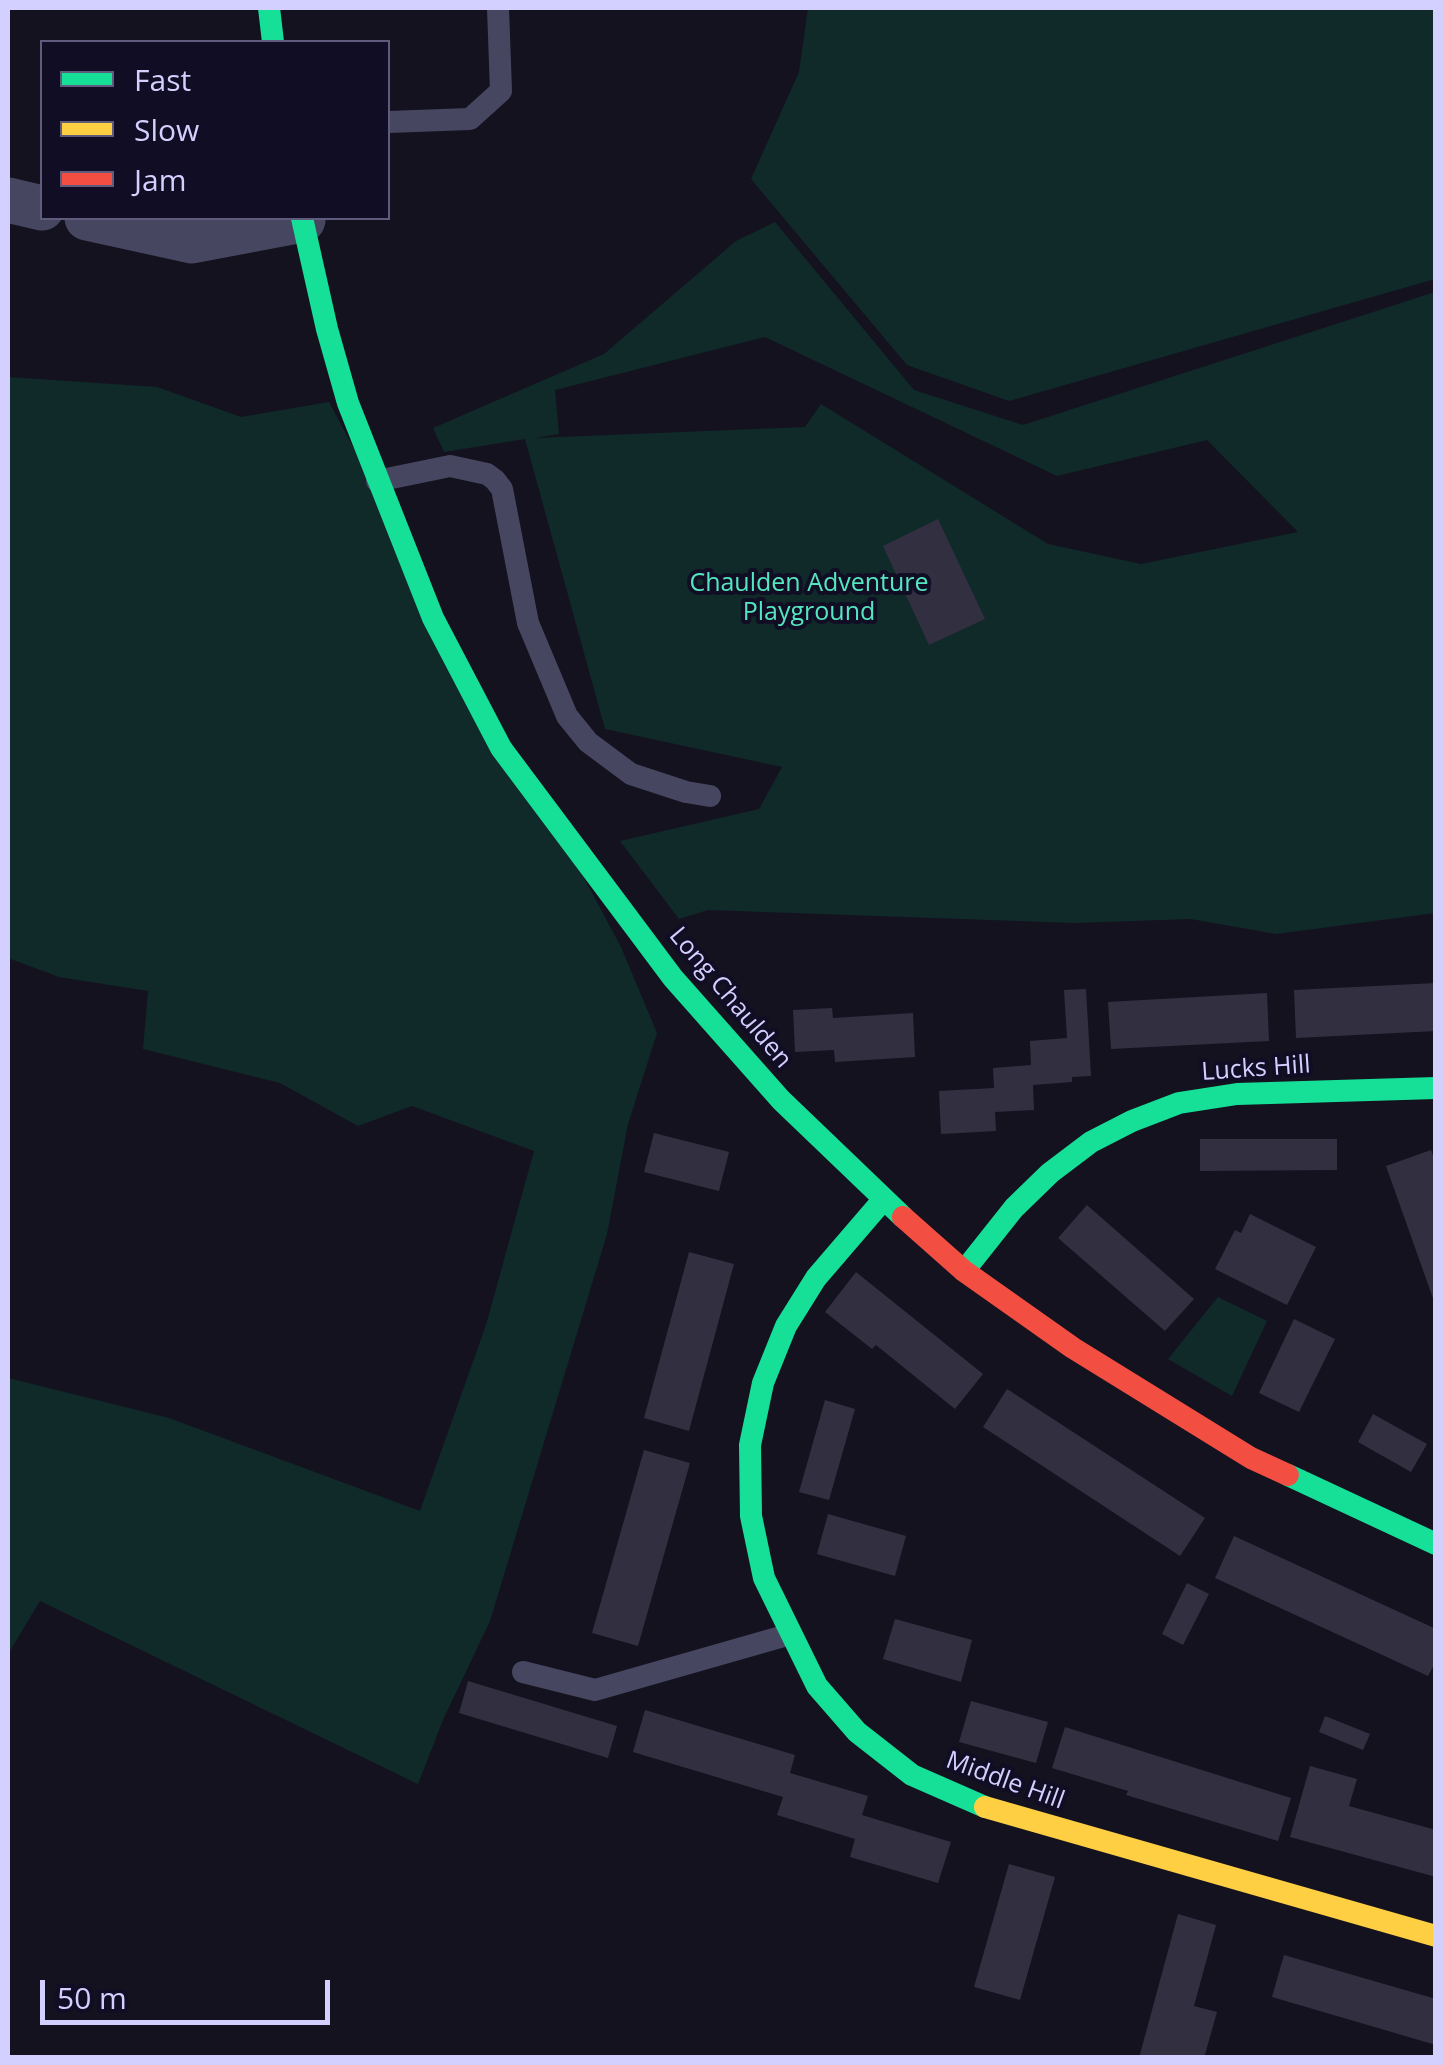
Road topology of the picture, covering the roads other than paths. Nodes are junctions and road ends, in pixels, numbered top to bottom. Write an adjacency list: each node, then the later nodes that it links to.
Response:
1 (269, 8): 3 (street)
2 (498, 8): 4 (lane)
3 (273, 40)
4 (390, 122)
5 (8, 200): 6 (street)
6 (40, 208)
7 (95, 220): 8 (street)
8 (298, 220)
9 (303, 220): 10 (street, Long Chaulden)
10 (377, 480): 11 (lane); 13 (street, Long Chaulden)
11 (710, 796)
12 (1436, 1088): 14 (street, Lucks Hill)
13 (883, 1200): 14 (street, Long Chaulden); 16 (street, Middle Hill)
14 (964, 1270): 15 (street, Long Chaulden)
15 (1436, 1544)
16 (791, 1634): 17 (lane); 18 (street, Middle Hill)
17 (523, 1672)
18 (1436, 1936)

